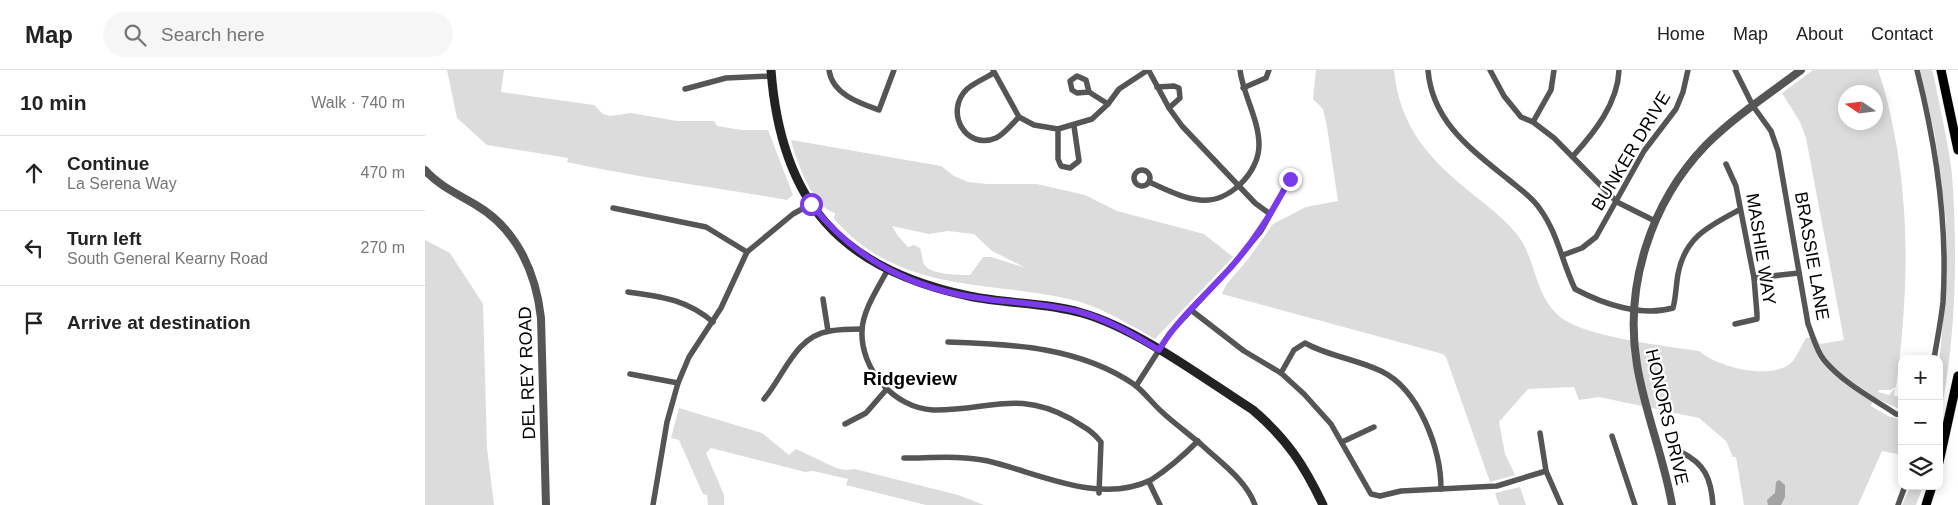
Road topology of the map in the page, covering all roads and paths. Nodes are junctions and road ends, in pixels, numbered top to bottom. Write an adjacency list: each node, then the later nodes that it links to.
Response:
1 (829, 70): 2 (street)
2 (894, 70)
3 (1149, 70): 17 (street); 21 (street)
4 (1240, 70): 19 (street)
5 (1269, 70): 19 (street)
6 (1428, 70): 42 (street)
7 (1490, 70): 25 (street)
8 (1554, 70): 25 (street)
9 (1619, 70): 29 (street)
10 (1688, 70): 35 (street, BUNKER DRIVE)
11 (1735, 70): 22 (street, BRASSIE LANE)
12 (1801, 70): 22 (street, HONORS DRIVE)
13 (1917, 70): 56 (street)
14 (1941, 70): 28 (main road)
15 (993, 72): 24 (street); 24 (street)
16 (771, 73): 18 (street); 36 (main road)
17 (1157, 87): 23 (street); 23 (street)
18 (685, 88)
19 (1243, 88): 34 (street)
20 (1089, 92): 21 (street)
21 (1108, 104): 26 (street)
22 (1753, 106): 40 (street, HONORS DRIVE); 44 (street, BRASSIE LANE)
23 (1169, 108): 34 (street)
24 (1019, 117): 27 (street)
25 (1533, 122): 29 (street)
26 (1074, 126): 27 (street); 27 (street)
27 (1058, 129)
28 (1958, 150)
29 (1573, 156): 35 (street)
30 (1726, 164): 38 (street, MASHIE WAY)
31 (425, 170): 80 (street, DEL REY ROAD)
32 (1290, 179): 39 (street)
33 (1149, 182): 34 (street)
34 (1239, 187): 39 (street)
35 (1617, 202): 40 (street); 42 (street, BUNKER DRIVE)
36 (811, 204): 41 (street); 43 (main road)
37 (613, 208): 41 (street)
38 (1739, 210): 45 (street, MASHIE WAY); 48 (street)
39 (1271, 214): 49 (street)
40 (1655, 221): 48 (street, HONORS DRIVE)
41 (747, 252): 50 (street)
42 (1563, 255): 48 (street)
43 (887, 270): 52 (street); 55 (main road)
44 (1799, 273): 45 (street); 64 (street, BRASSIE LANE)
45 (1754, 278): 51 (street, MASHIE WAY)
46 (628, 292): 50 (street)
47 (823, 299): 53 (street)
48 (1634, 308): 87 (street, HONORS DRIVE)
49 (1191, 310): 55 (street); 58 (street)
50 (713, 322): 60 (street)
51 (1735, 324)
52 (862, 329): 53 (street); 62 (street)
53 (828, 331): 63 (street)
54 (949, 342): 61 (street)
55 (1159, 350): 61 (street); 84 (main road)
56 (1935, 355)
57 (630, 374): 60 (street)
58 (1281, 374): 70 (street); 76 (street)
59 (1958, 376): 71 (main road)
60 (678, 383): 81 (street)
61 (1135, 386): 69 (street)
62 (886, 390): 65 (street); 79 (street)
63 (764, 399)
64 (1898, 414)
65 (845, 424)
66 (1374, 427): 70 (street)
67 (1540, 433): 74 (street)
68 (1612, 436): 86 (street)
69 (1198, 442): 75 (street); 83 (street)
70 (1342, 442): 76 (street)
71 (1943, 445)
72 (1681, 452): 88 (street)
73 (904, 458): 79 (street)
74 (1546, 472): 76 (street); 85 (street)
75 (1149, 482): 79 (street); 82 (street)
76 (1441, 489)
77 (1904, 490): 89 (street)
78 (1931, 490): 90 (main road)
79 (1099, 493)
80 (546, 505)
81 (653, 505)
82 (1160, 505)
83 (1255, 505)
84 (1323, 505)
85 (1561, 505)
86 (1635, 505)
87 (1672, 505)
88 (1713, 505)
89 (1898, 505)
90 (1926, 505)

